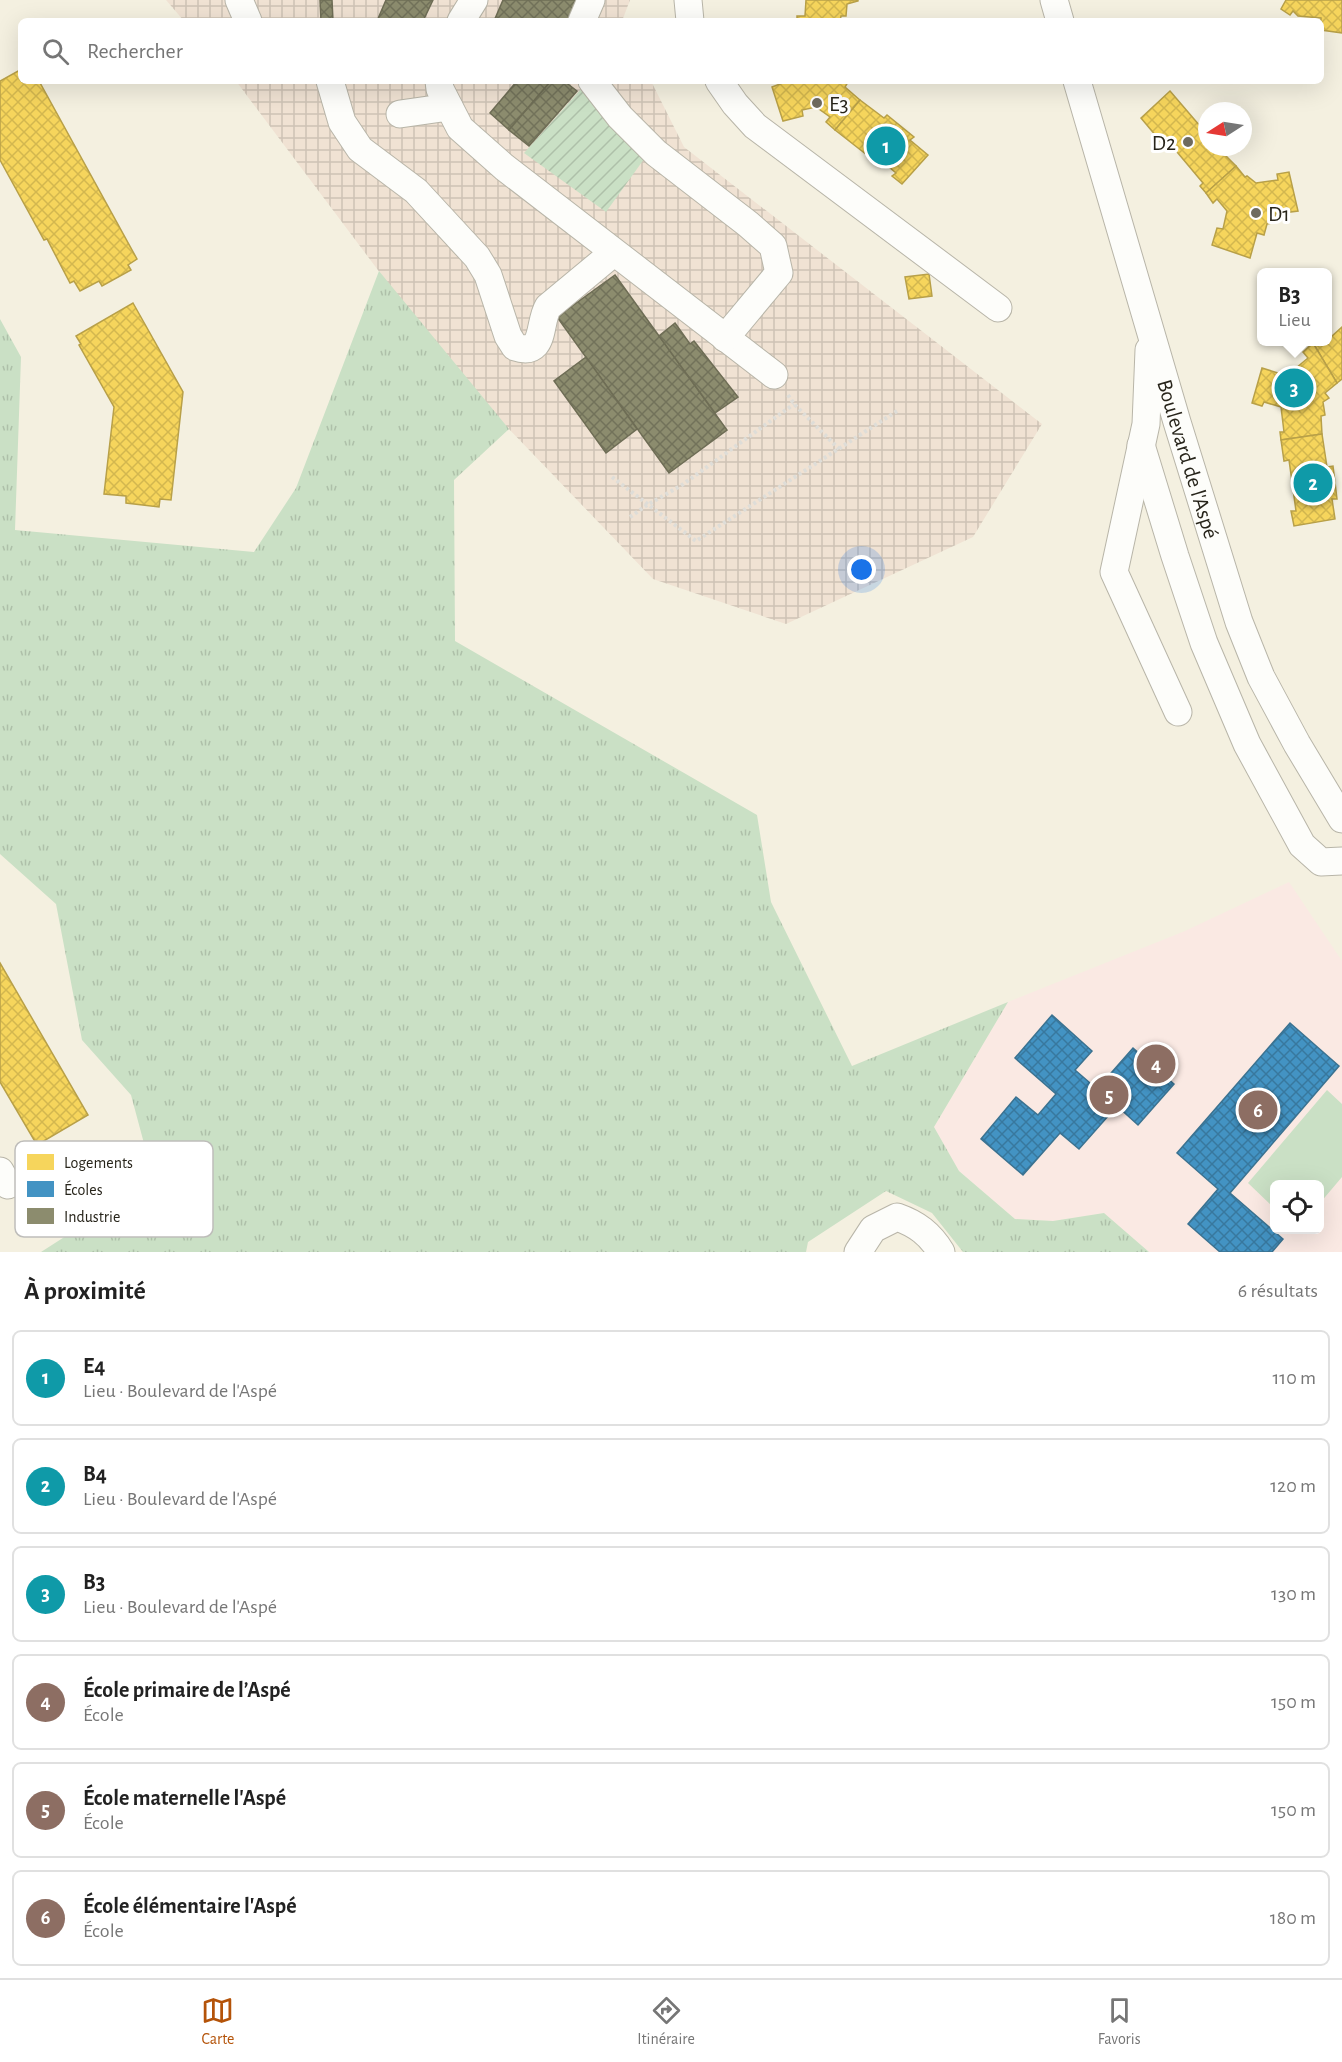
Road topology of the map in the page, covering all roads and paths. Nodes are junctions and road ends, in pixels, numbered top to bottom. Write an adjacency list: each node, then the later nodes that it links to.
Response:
1 (239, 0): 5 (street)
2 (591, 0): 6 (street)
3 (688, 0): 7 (street)
4 (1054, 0): 8 (street)
5 (247, 18)
6 (583, 18)
7 (690, 18)
8 (1059, 18)
9 (331, 84): 16 (street)
10 (439, 84): 14 (street)
11 (594, 84): 19 (street)
12 (721, 84): 17 (street)
13 (1078, 84): 18 (street, Boulevard de l'Aspé)
14 (449, 107): 15 (street); 16 (street)
15 (400, 114)
16 (613, 253): 19 (street)
17 (998, 308)
18 (1149, 328): 23 (street); 29 (street, Boulevard de l'Aspé)
19 (725, 338): 20 (street)
20 (774, 375): 21 (path)
21 (794, 404): 24 (path); 26 (path)
22 (897, 411): 24 (path)
23 (1141, 445): 28 (street); 30 (street)
24 (839, 449): 26 (path)
25 (612, 477): 26 (path)
26 (647, 505): 27 (path)
27 (630, 517)
28 (1178, 712)
29 (1342, 819)
30 (1342, 861)
31 (858, 1252): 32 (street)
32 (941, 1252)

